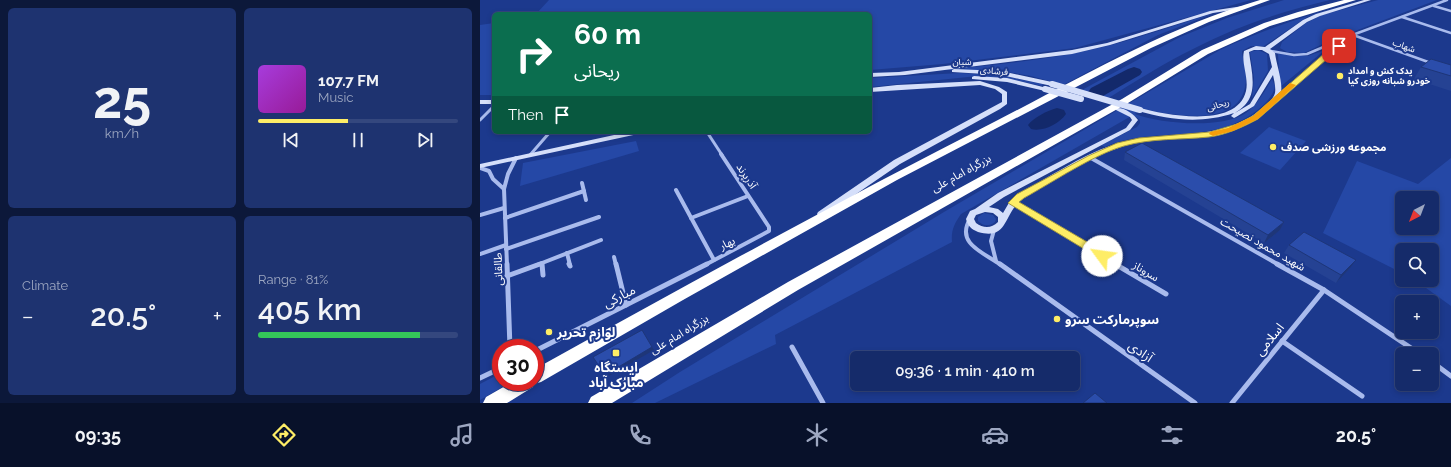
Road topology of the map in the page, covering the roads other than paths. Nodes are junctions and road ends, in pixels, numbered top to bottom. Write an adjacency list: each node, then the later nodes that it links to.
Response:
1 (1267, 0): 6 (highway)
2 (1353, 0): 77 (highway, بزرگراه امام علی)
3 (1369, 0): 11 (main road)
4 (1447, 0): 5 (street, ریحانی)
5 (1433, 5): 7 (street); 8 (street, ریحانی)
6 (1243, 7): 14 (main road); 49 (highway)
7 (1451, 10)
8 (1402, 17): 9 (street); 10 (street, ریحانی)
9 (1451, 33)
10 (1352, 35): 11 (street, ریحانی); 12 (street, شهاب); 18 (street, ریحانی)
11 (1268, 50): 13 (main road); 23 (main road, ریحانی)
12 (1437, 66)
13 (1274, 68): 18 (main road); 22 (main road)
14 (900, 73): 15 (main road, شیان); 23 (main road, شیان, bridge)
15 (872, 75)
16 (892, 88): 17 (main road, فرشادی); 22 (main road, فرشادی, bridge); 49 (main road)
17 (872, 90)
18 (1273, 101): 30 (main road, ریحانی)
19 (480, 102): 20 (main road)
20 (492, 102)
21 (492, 108): 24 (street)
22 (1118, 109): 40 (main road)
23 (1140, 110)
24 (480, 120)
25 (548, 134): 28 (street)
26 (629, 134): 28 (main road)
27 (709, 134): 36 (street, آذرپرند)
28 (530, 155): 29 (main road)
29 (516, 158): 31 (main road); 33 (street, طالقانی)
30 (1091, 158): 38 (main road, ریحانی); 61 (street, شهید محمود نصیحت)
31 (480, 167): 33 (street)
32 (582, 183): 35 (street)
33 (504, 189): 39 (street, طالقانی)
34 (676, 190): 44 (street, بهار)
35 (584, 191): 37 (street); 43 (street)
36 (748, 196): 44 (street); 48 (street, آذرپرند)
37 (586, 200)
38 (1012, 203): 46 (main road, ریحانی); 62 (street, سروناز)
39 (504, 208): 41 (street); 43 (street, طالقانی)
40 (979, 210): 45 (main road); 46 (main road)
41 (480, 215)
42 (599, 217): 51 (street)
43 (505, 218): 51 (street, طالقانی)
44 (691, 218): 55 (street, بهار)
45 (970, 219): 47 (main road); 56 (street, آزادی)
46 (1003, 220): 47 (main road)
47 (994, 230): 56 (street)
48 (769, 231): 55 (street, بهار)
49 (789, 235): 71 (highway)
50 (601, 240): 52 (street)
51 (506, 247): 53 (street); 60 (street, طالقانی)
52 (567, 253): 57 (street); 58 (street)
53 (480, 254)
54 (614, 257): 63 (street)
55 (714, 260): 63 (street, مبارکی)
56 (996, 261): 79 (street, آزادی)
57 (542, 263): 59 (street); 60 (street)
58 (570, 266)
59 (543, 275)
60 (507, 276): 64 (street, طالقانی)
61 (1324, 290): 65 (street, اسلامی); 68 (street, شهید محمود نصیحت)
62 (1166, 294)
63 (626, 305): 66 (street, مبارکی)
64 (510, 339)
65 (1282, 341): 75 (street); 80 (street, اسلامی)
66 (544, 346)
67 (792, 347): 78 (street)
68 (1410, 347)
69 (1439, 367): 72 (street)
70 (492, 372): 73 (street)
71 (544, 373)
72 (1451, 376)
73 (480, 378)
74 (512, 391): 76 (highway)
75 (1362, 396)
76 (492, 403)
77 (597, 403)
78 (823, 403)
79 (1195, 403)
80 (1232, 403)

